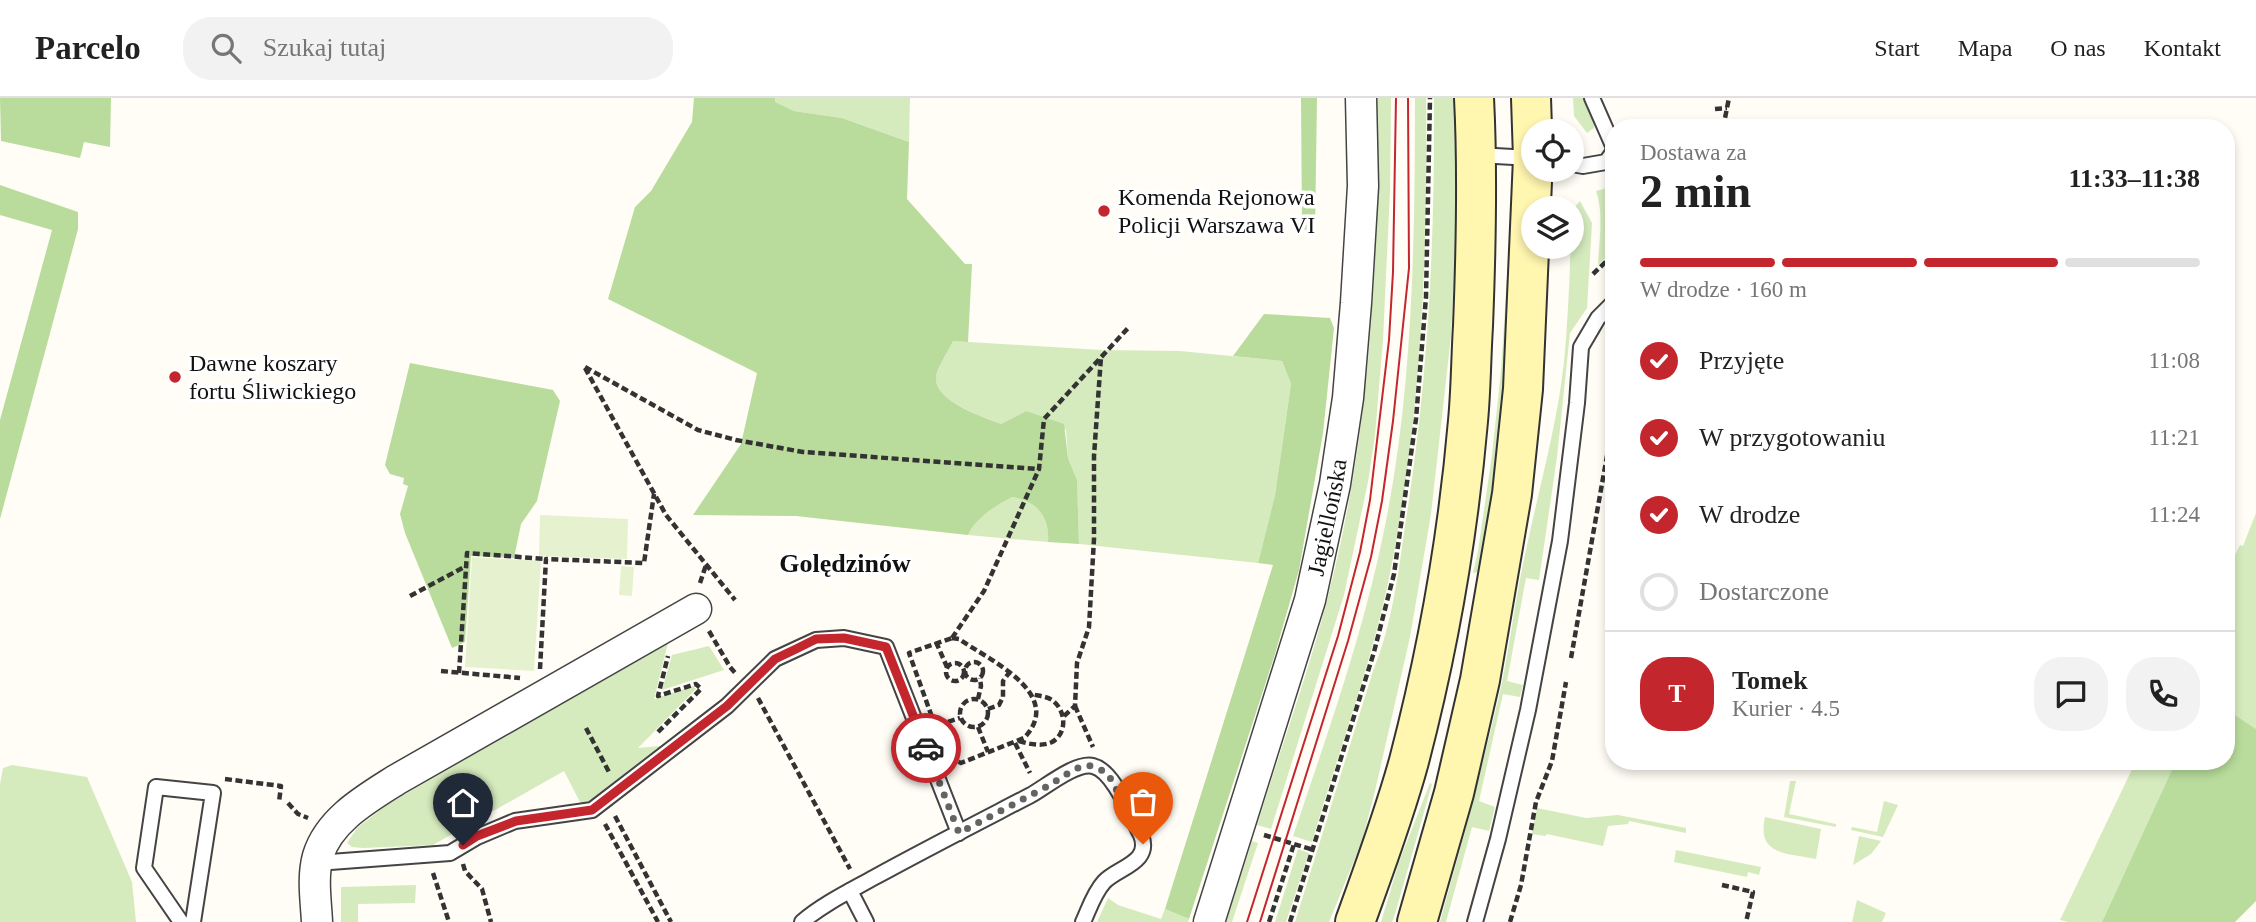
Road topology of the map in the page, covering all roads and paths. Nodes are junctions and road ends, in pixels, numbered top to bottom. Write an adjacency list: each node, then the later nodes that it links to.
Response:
1 (1361, 98): 63 (street, Jagiellońska)
2 (1430, 98): 66 (path)
3 (1474, 98): 12 (main road)
4 (1531, 98): 9 (main road)
5 (1592, 98): 11 (lane)
6 (1729, 98): 7 (path)
7 (1727, 108): 8 (path); 10 (path)
8 (1715, 109)
9 (1532, 119)
10 (1725, 119)
11 (1605, 128)
12 (1477, 155): 13 (lane); 86 (main road)
13 (1521, 157)
14 (1605, 162): 15 (lane)
15 (1584, 166)
16 (1532, 182): 87 (main road)
17 (1605, 263): 18 (path)
18 (1593, 274)
19 (1605, 311): 88 (lane)
20 (1129, 327): 21 (path)
21 (1101, 358): 23 (path); 47 (path)
22 (1605, 467): 34 (path)
23 (1039, 469): 24 (path); 30 (path)
24 (654, 494): 25 (path); 28 (path)
25 (546, 559): 26 (path); 42 (path)
26 (467, 565): 27 (path); 38 (path)
27 (410, 596)
28 (734, 600)
29 (696, 609): 68 (street)
30 (952, 638): 32 (path); 39 (path)
31 (716, 642): 44 (path)
32 (936, 642): 35 (path); 51 (path)
33 (671, 646): 54 (path)
34 (1571, 658)
35 (947, 667): 37 (path); 37 (path)
36 (441, 671): 38 (path)
37 (965, 671): 40 (path); 40 (path)
38 (459, 673): 41 (path)
39 (1009, 673): 45 (path); 48 (path)
40 (980, 678): 46 (path)
41 (526, 679)
42 (539, 680)
43 (1566, 682): 89 (path)
44 (748, 684): 59 (lane); 64 (lane); 69 (path)
45 (1031, 694): 49 (path); 55 (path)
46 (978, 699): 48 (path); 50 (path)
47 (1075, 706): 49 (path); 57 (path)
48 (988, 709): 52 (path)
49 (1064, 716): 55 (path)
50 (960, 718): 51 (path); 52 (path)
51 (934, 727): 56 (path)
52 (978, 727): 56 (path)
53 (586, 728): 59 (path)
54 (651, 739)
55 (1017, 742): 56 (path); 58 (path)
56 (988, 752)
57 (1098, 768): 64 (lane); 82 (lane)
58 (1031, 775)
59 (613, 795): 67 (lane); 79 (path)
60 (288, 803): 61 (path)
61 (307, 817)
62 (603, 819): 78 (path)
63 (1240, 828): 65 (path); 83 (street, Jagiellońska)
64 (959, 833): 72 (lane)
65 (1294, 844): 66 (path); 84 (path)
66 (1314, 850): 85 (path)
67 (426, 856): 68 (lane); 76 (path)
68 (317, 863): 75 (street)
69 (850, 870)
70 (473, 880): 77 (path)
71 (1722, 885): 90 (path)
72 (850, 891): 80 (lane); 81 (lane)
73 (181, 922): 74 (lane)
74 (193, 922)
75 (317, 922)
76 (449, 922)
77 (491, 922)
78 (658, 922)
79 (671, 922)
80 (802, 922)
81 (866, 922)
82 (1083, 922)
83 (1209, 922)
84 (1269, 922)
85 (1290, 922)
86 (1355, 922)
87 (1417, 922)
88 (1475, 922)
89 (1510, 922)
90 (1746, 922)

